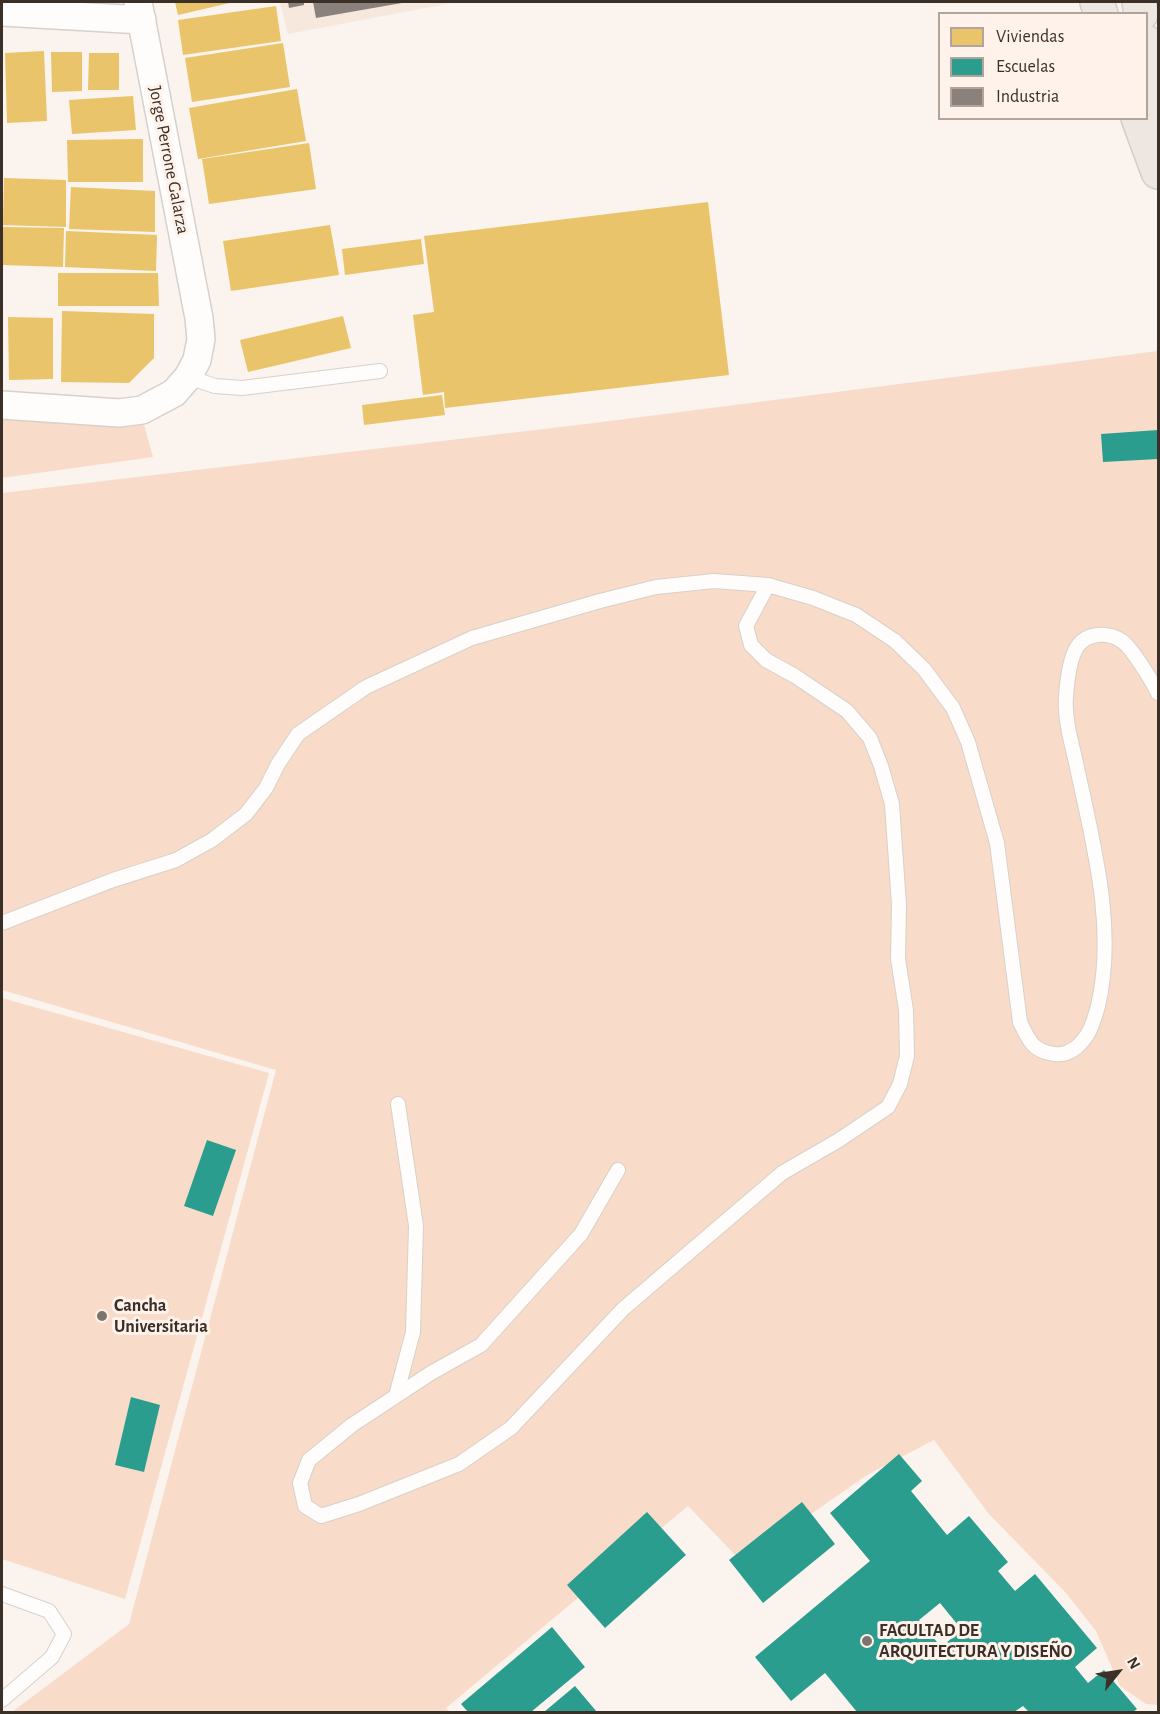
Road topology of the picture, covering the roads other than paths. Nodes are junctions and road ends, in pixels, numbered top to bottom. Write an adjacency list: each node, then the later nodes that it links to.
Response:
1 (140, 11): 2 (street); 8 (street, Jorge Perrone Galarza)
2 (2, 12)
3 (1148, 53): 4 (main road)
4 (1158, 110)
5 (1139, 120): 6 (main road)
6 (1158, 172)
7 (380, 371): 8 (lane)
8 (188, 377): 9 (street)
9 (2, 405)
10 (768, 585): 11 (lane); 12 (lane); 15 (lane)
11 (1158, 693)
12 (2, 923)
13 (398, 1104): 15 (lane)
14 (618, 1170): 15 (lane)
15 (396, 1396)
16 (2, 1594): 17 (lane)
17 (2, 1700)

